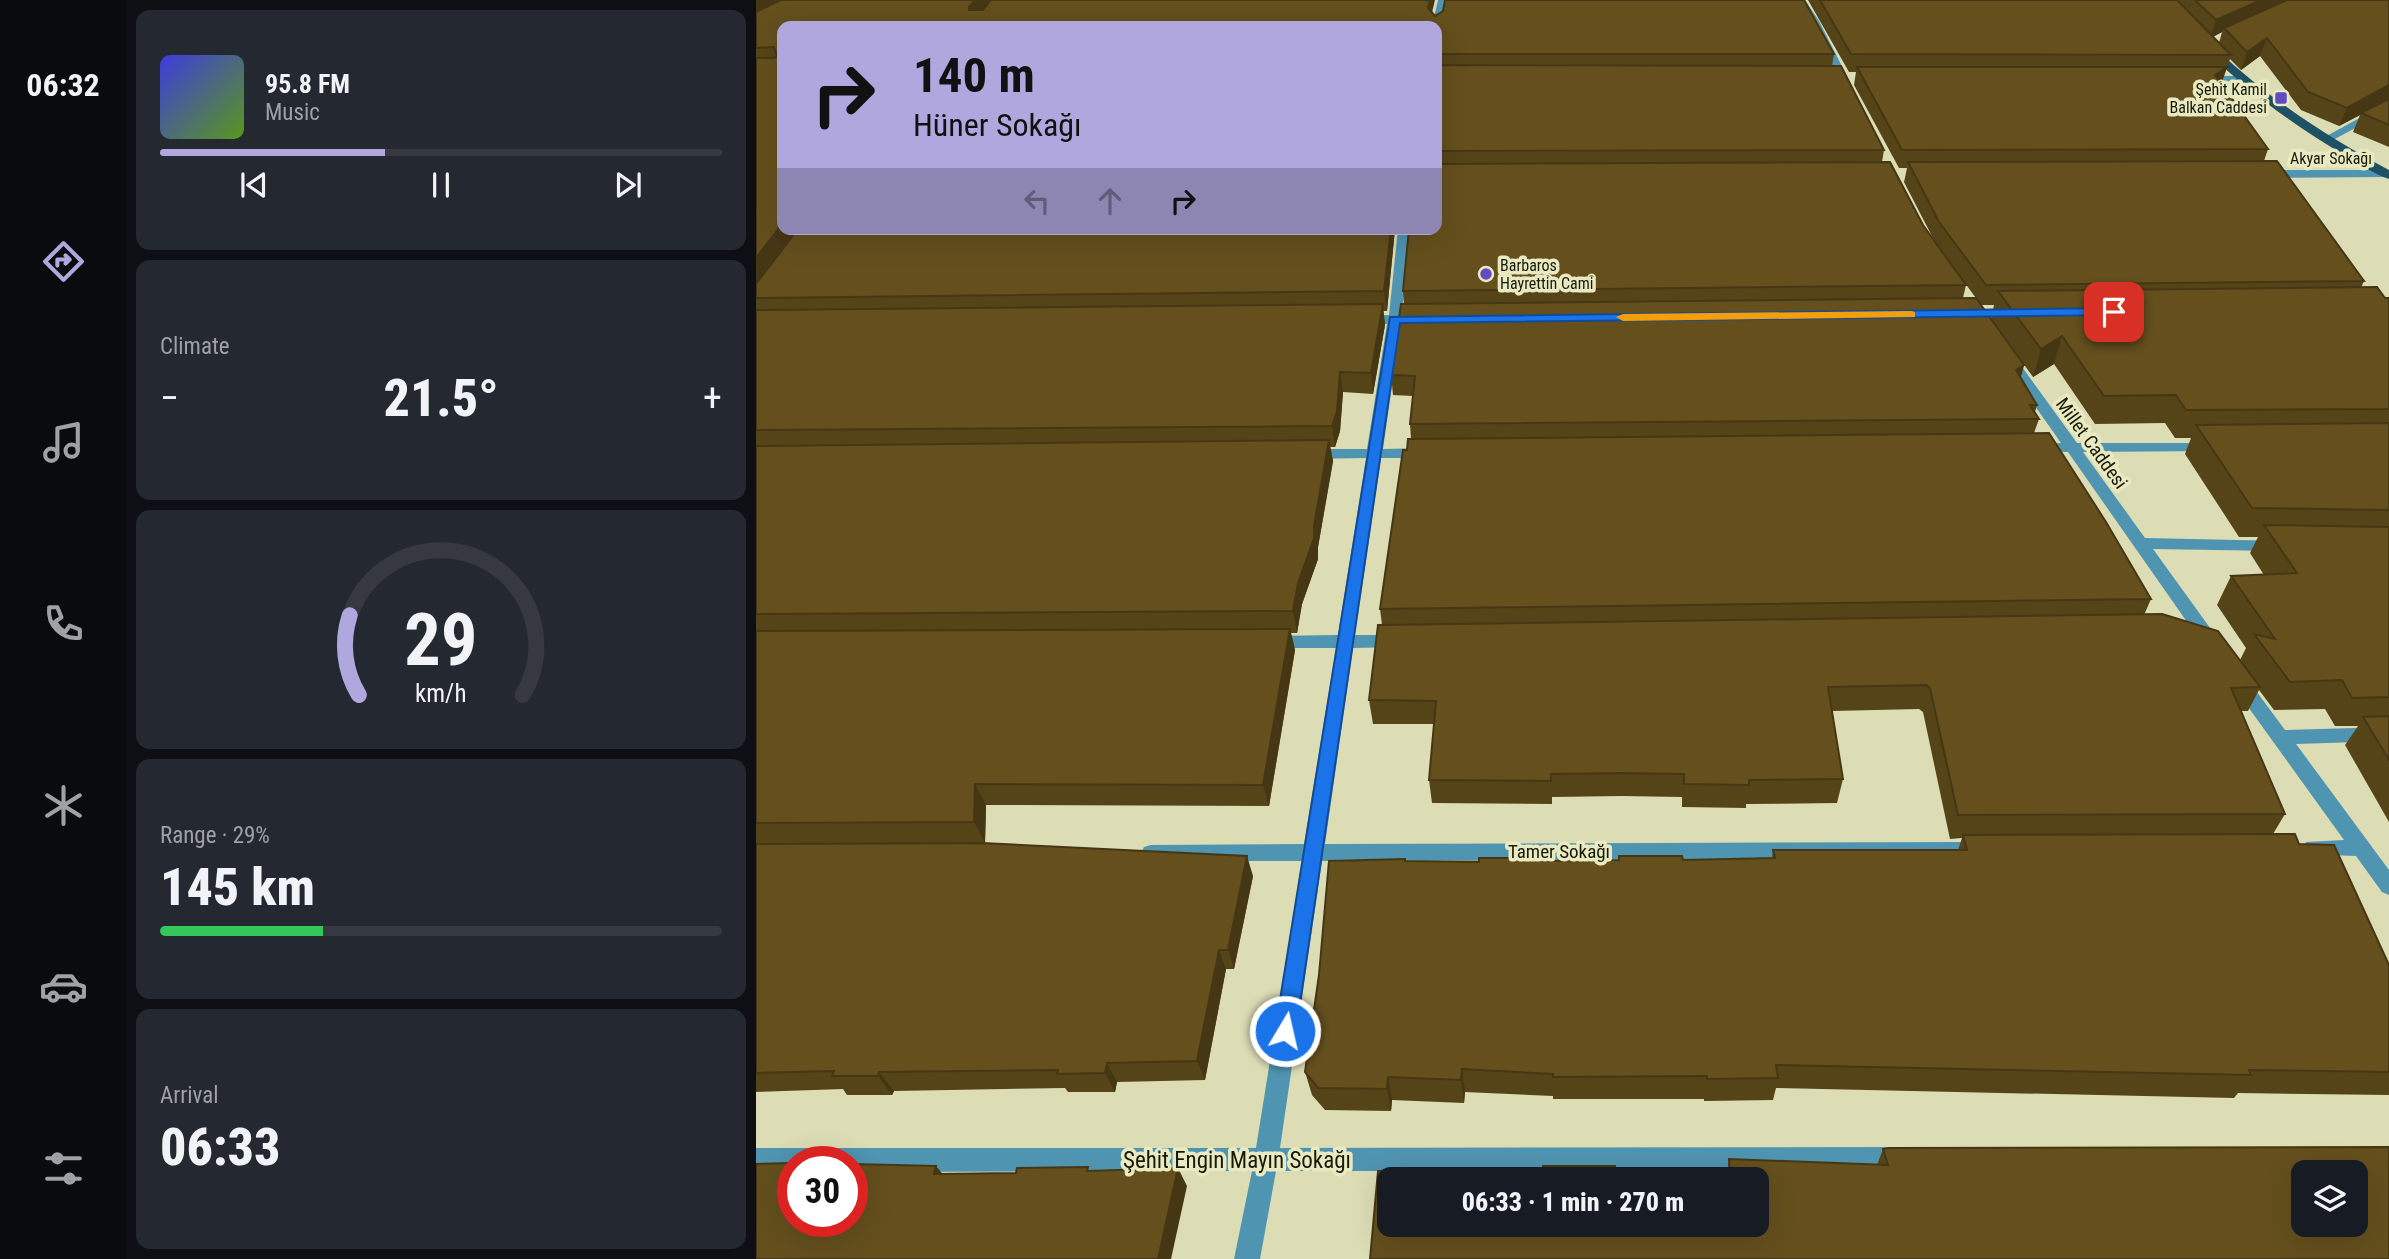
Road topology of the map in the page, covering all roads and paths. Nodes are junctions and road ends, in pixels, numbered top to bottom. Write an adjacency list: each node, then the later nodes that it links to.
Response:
1 (1443, 0): 3 (street)
2 (1800, 0): 8 (street)
3 (1438, 21)
4 (2218, 39): 5 (street)
5 (2206, 45): 7 (main road)
6 (2186, 79): 7 (street)
7 (2240, 79): 10 (main road)
8 (1855, 103)
9 (2389, 105): 10 (street)
10 (2326, 139): 12 (main road)
11 (2248, 174): 12 (street, Akyar Sokağı)
12 (2387, 174)
13 (1403, 235): 14 (street)
14 (1395, 319): 15 (street); 16 (street); 21 (street)
15 (1436, 319)
16 (1353, 320)
17 (1999, 345): 19 (street, Millet Caddesi)
18 (2224, 446): 19 (street)
19 (2072, 447): 20 (street); 24 (street, Millet Caddesi)
20 (2016, 448)
21 (1374, 453): 22 (street); 23 (street); 29 (street)
22 (1444, 453)
23 (1292, 454)
24 (2140, 543): 25 (street); 26 (street, Millet Caddesi)
25 (2292, 545)
26 (2201, 629): 27 (street); 32 (street, Millet Caddesi)
27 (2174, 630)
28 (1414, 640): 29 (street)
29 (1345, 641): 30 (street); 36 (street)
30 (1249, 642)
31 (2389, 734): 32 (street)
32 (2281, 737): 34 (street, Millet Caddesi)
33 (2292, 848): 34 (street)
34 (2362, 848): 38 (street, Millet Caddesi)
35 (1998, 849): 36 (street, Tamer Sokağı)
36 (1312, 852): 37 (street, Tamer Sokağı); 41 (street)
37 (1132, 853)
38 (2389, 886)
39 (1931, 1159): 41 (street, Şehit Engin Mayın Sokağı)
40 (756, 1160): 41 (street, Şehit Engin Mayın Sokağı)
41 (1266, 1160): 42 (street)
42 (1247, 1259)

